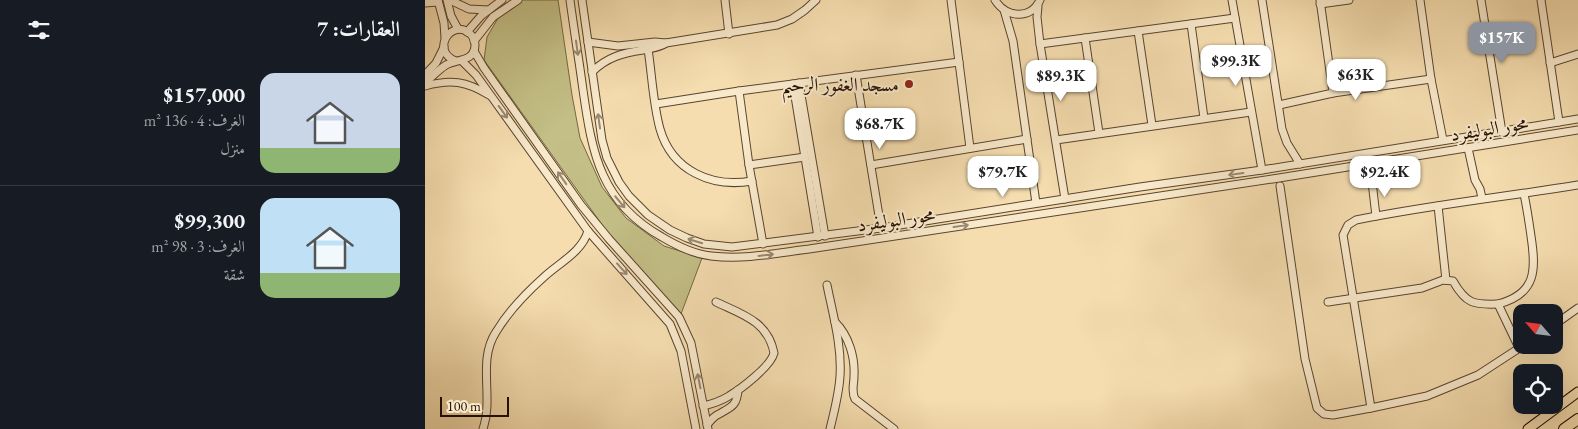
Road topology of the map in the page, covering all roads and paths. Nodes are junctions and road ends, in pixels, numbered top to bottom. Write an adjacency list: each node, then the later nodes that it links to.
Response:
1 (449, 0): 20 (street); 24 (street)
2 (502, 0): 20 (street)
3 (518, 0): 30 (street)
4 (570, 0): 64 (street, محور البوليفرد, one-way to 64)
5 (581, 0): 31 (street, محور البوليفرد)
6 (725, 0): 27 (street)
7 (817, 0): 27 (street)
8 (951, 0): 39 (street)
9 (995, 0): 21 (street)
10 (1232, 0): 22 (street)
11 (1262, 0): 51 (street)
12 (1349, 0): 17 (street)
13 (1420, 0): 44 (street)
14 (1481, 0): 58 (street)
15 (1541, 0): 40 (street)
16 (438, 1): 18 (street); 28 (street)
17 (1320, 2): 48 (street)
18 (425, 3)
19 (1039, 3): 21 (street); 33 (street)
20 (488, 10): 26 (street)
21 (1004, 10): 60 (street)
22 (1235, 18): 23 (street); 52 (street)
23 (1191, 24): 25 (street); 53 (street)
24 (458, 29): 26 (street); 28 (street)
25 (1138, 31): 29 (street); 56 (street)
26 (467, 32): 30 (street)
27 (729, 34): 32 (street)
28 (445, 38): 34 (street)
29 (1085, 38): 33 (street); 59 (street)
30 (475, 41): 36 (street)
31 (588, 42): 32 (street); 41 (street, محور البوليفرد)
32 (666, 43): 35 (street)
33 (1040, 44): 61 (street)
34 (444, 47): 38 (street); 43 (street)
35 (648, 49): 41 (street); 50 (street)
36 (474, 51): 38 (street); 99 (street, one-way to 36)
37 (1578, 54): 40 (street)
38 (459, 61): 46 (street); 49 (street)
39 (959, 62): 42 (street); 63 (street)
40 (1550, 63): 55 (street)
41 (592, 72): 84 (street, محور البوليفرد, one-way to 41)
42 (856, 75): 45 (street); 68 (street)
43 (425, 76)
44 (1431, 79): 48 (street); 62 (street)
45 (796, 83): 47 (street); 65 (street); 82 (street)
46 (425, 85): 49 (street)
47 (739, 91): 50 (street); 67 (street)
48 (1333, 93): 51 (street)
49 (491, 96): 81 (street, one-way to 81)
50 (656, 104): 70 (street)
51 (1279, 105): 66 (street)
52 (1251, 112): 53 (street); 69 (street)
53 (1204, 118): 56 (street)
54 (1578, 119): 55 (street, محور البوليفرد)
55 (1559, 122): 58 (street, محور البوليفرد)
56 (1152, 125): 59 (street)
57 (1578, 130): 64 (street, محور البوليفرد)
58 (1503, 132): 62 (street, محور البوليفرد)
59 (1099, 133): 61 (street)
60 (1027, 139): 63 (street); 77 (street)
61 (1056, 140): 76 (street)
62 (1443, 140): 66 (street, محور البوليفرد)
63 (971, 148): 68 (street)
64 (1468, 148): 75 (street)
65 (805, 157): 67 (street); 82 (street)
66 (1300, 164): 69 (street, محور البوليفرد)
67 (749, 165): 70 (street)
68 (871, 165): 80 (street)
69 (1262, 170): 76 (street, محور البوليفرد, one-way to 76)
70 (752, 182): 84 (street)
71 (1372, 182): 79 (street)
72 (1578, 185): 74 (street)
73 (1280, 186): 100 (street)
74 (1524, 194): 75 (street); 91 (street)
75 (1483, 198): 78 (street)
76 (1065, 199): 77 (street, محور البوليفرد)
77 (1036, 204): 80 (street, محور البوليفرد)
78 (1438, 206): 79 (street); 86 (street)
79 (1376, 216): 88 (street)
80 (881, 228): 82 (street, محور البوليفرد)
81 (588, 231): 83 (street); 85 (street)
82 (821, 236): 84 (street, محور البوليفرد)
83 (599, 243): 85 (street); 104 (street, one-way to 104)
84 (763, 244)
85 (580, 246): 103 (street)
86 (1446, 280): 88 (street); 91 (street)
87 (827, 285): 94 (street)
88 (1353, 299): 90 (street); 100 (street)
89 (716, 302): 97 (street)
90 (1328, 302)
91 (1498, 304): 95 (street)
92 (1578, 308): 93 (street)
93 (1563, 319)
94 (834, 321): 105 (street); 106 (street)
95 (1513, 331)
96 (1513, 351): 100 (street)
97 (738, 390): 99 (street); 102 (street)
98 (1578, 392): 107 (main road)
99 (703, 406): 102 (street)
100 (1371, 408)
101 (1578, 419): 108 (highway)
102 (707, 427)
103 (483, 429)
104 (696, 429)
105 (830, 429)
106 (894, 429)
107 (1528, 429)
108 (1563, 429)

